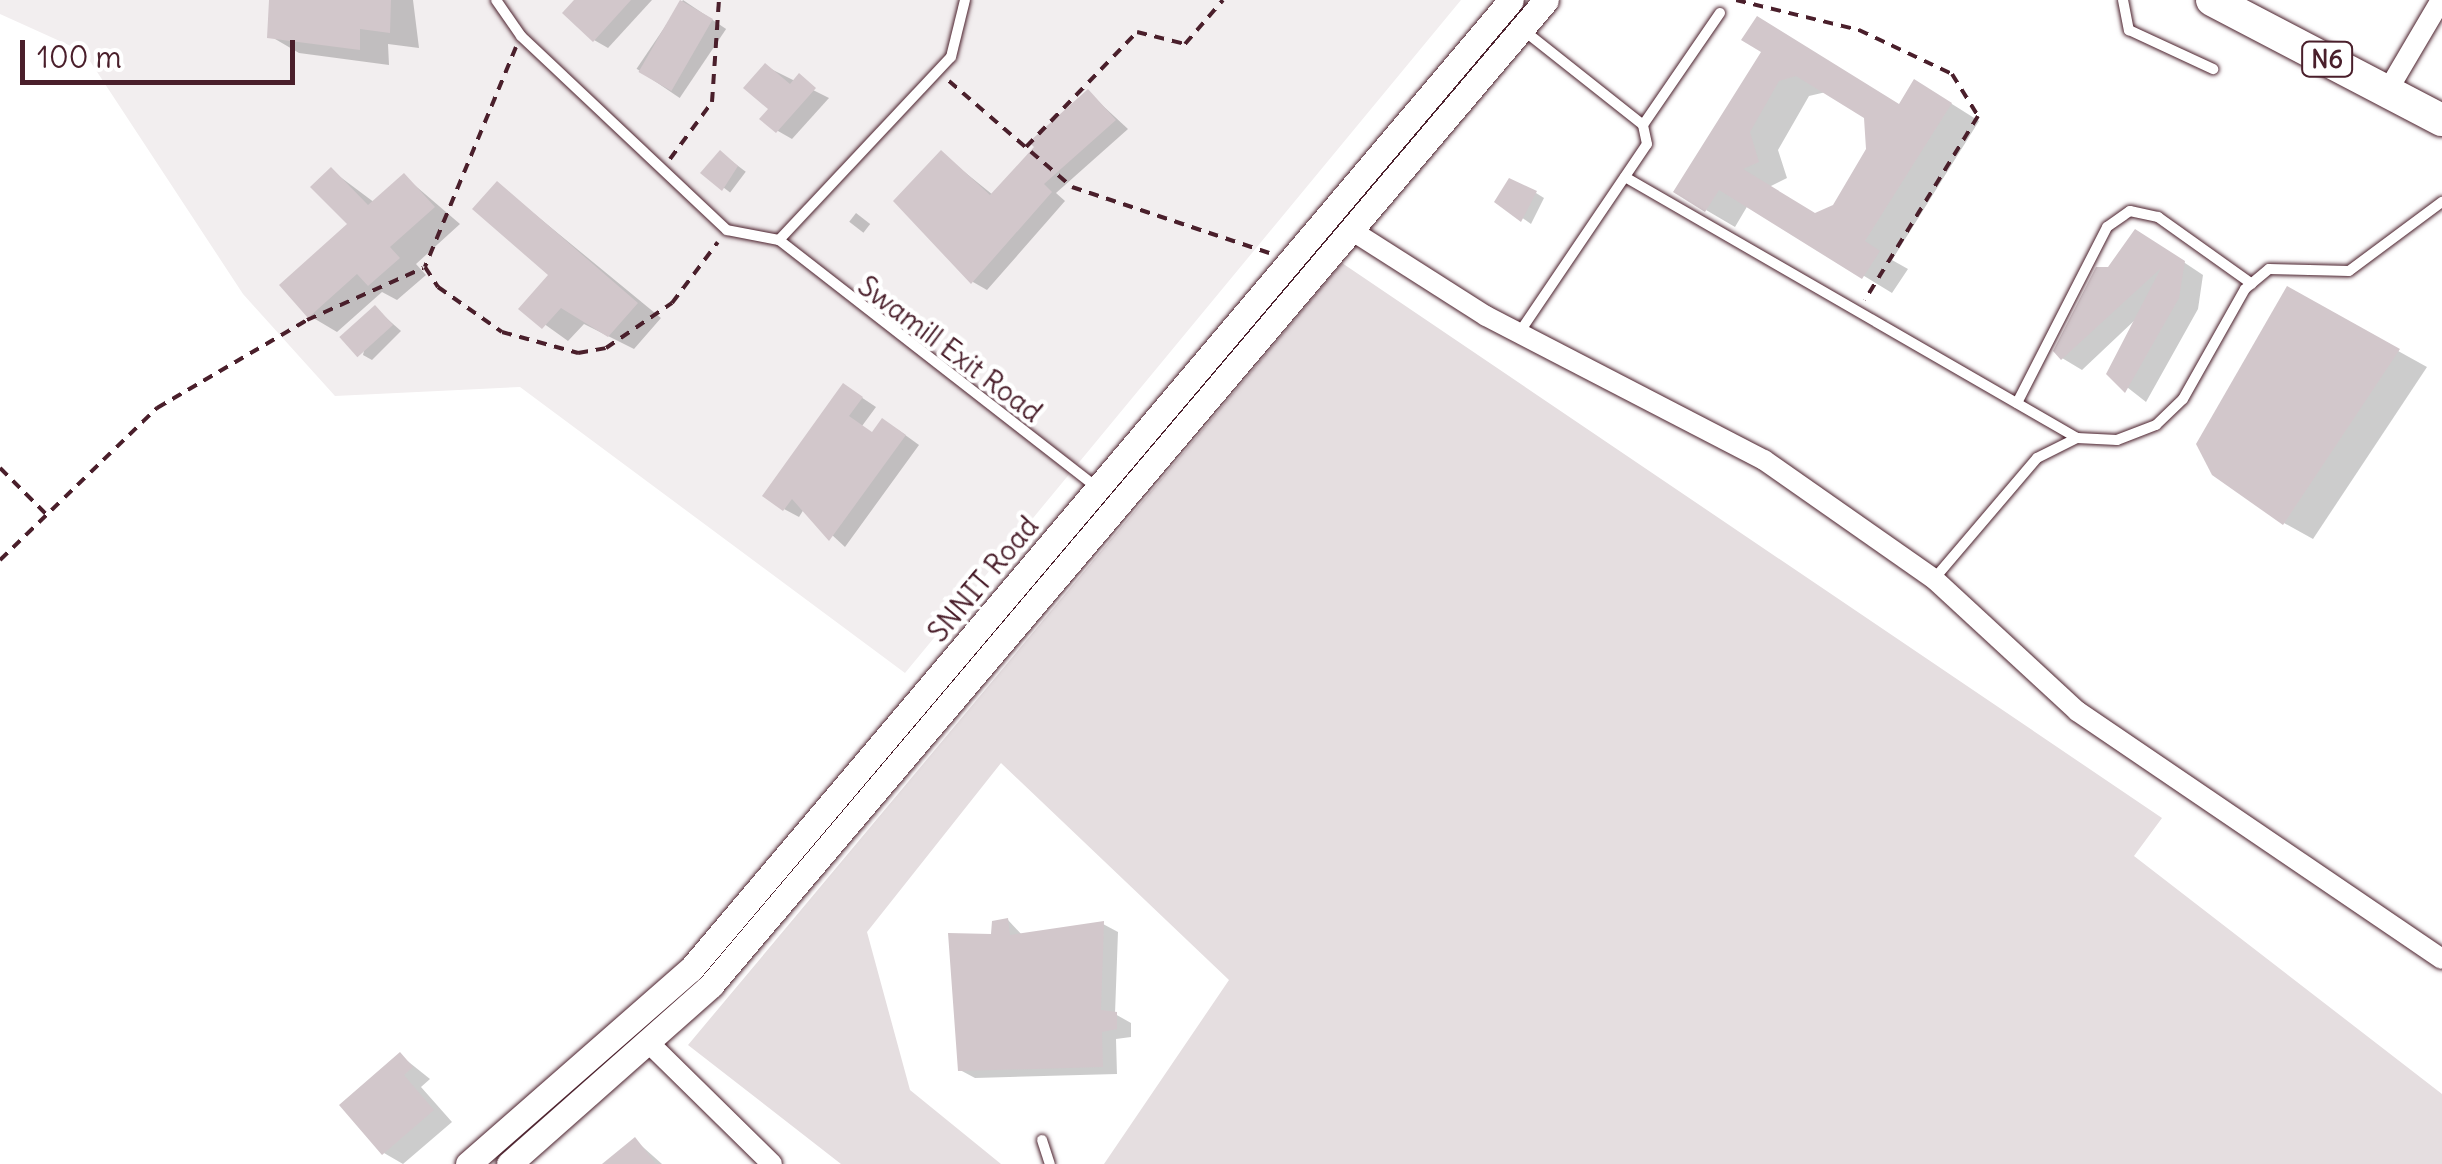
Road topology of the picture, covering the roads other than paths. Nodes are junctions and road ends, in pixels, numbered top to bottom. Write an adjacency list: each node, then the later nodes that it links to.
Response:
1 (496, 0): 17 (lane)
2 (965, 0): 17 (lane)
3 (1512, 0): 21 (street, SNNIT Road)
4 (1546, 0): 9 (street, SNNIT Road)
5 (2123, 0): 10 (lane)
6 (2212, 0): 11 (main road, N6)
7 (2442, 0): 11 (street)
8 (1720, 12): 13 (lane)
9 (1521, 29): 13 (lane); 16 (street, SNNIT Road)
10 (2213, 69)
11 (2388, 90): 12 (main road, N6)
12 (2442, 120)
13 (1643, 124): 14 (lane)
14 (1625, 177): 19 (lane); 20 (lane)
15 (2442, 202): 18 (lane)
16 (1350, 230): 19 (street); 21 (street, SNNIT Road)
17 (779, 240): 24 (lane, Swamill Exit Road)
18 (2252, 284): 20 (lane); 22 (lane)
19 (1518, 334): 25 (street)
20 (2017, 403): 22 (lane)
21 (1166, 428): 23 (street, SNNIT Road)
22 (2077, 438): 25 (lane)
23 (1143, 455): 24 (street, SNNIT Road); 27 (street, SNNIT Road)
24 (1099, 488): 29 (street, SNNIT Road)
25 (1934, 578): 26 (street)
26 (2442, 959)
27 (652, 1046): 30 (street, SNNIT Road); 31 (street)
28 (1042, 1140): 32 (lane)
29 (468, 1164)
30 (509, 1164)
31 (772, 1164)
32 (1050, 1164)

